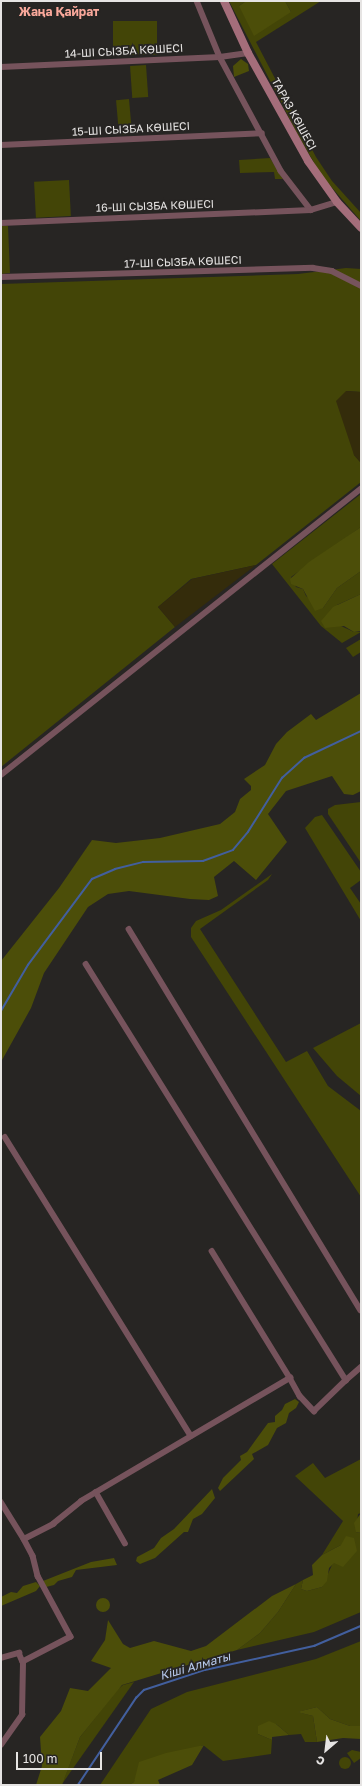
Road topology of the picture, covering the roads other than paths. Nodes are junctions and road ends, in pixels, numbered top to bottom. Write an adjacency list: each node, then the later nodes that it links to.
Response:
1 (197, 1): 4 (street)
2 (224, 1): 3 (street, ТАРАЗ КӨШЕСІ)
3 (248, 53): 4 (street, 14-ШІ СЫЗБА КӨШЕСІ); 8 (street, ТАРАЗ КӨШЕСІ)
4 (220, 57): 5 (street, 14-ШІ СЫЗБА КӨШЕСІ); 6 (street)
5 (1, 67)
6 (262, 133): 7 (street, 15-ШІ СЫЗБА КӨШЕСІ); 9 (street)
7 (1, 145)
8 (337, 202): 9 (street, 16-ШІ СЫЗБА КӨШЕСІ); 11 (street, ТАРАЗ КӨШЕСІ)
9 (311, 210): 10 (street, 16-ШІ СЫЗБА КӨШЕСІ)
10 (1, 223)
11 (361, 228)
12 (1, 277): 13 (street, 17-ШІ СЫЗБА КӨШЕСІ)
13 (361, 286)
14 (361, 489): 15 (street)
15 (1, 775)
16 (129, 929): 20 (street)
17 (86, 964): 23 (street)
18 (5, 1137): 24 (street)
19 (212, 1251): 22 (street)
20 (361, 1310)
21 (361, 1367): 23 (street)
22 (290, 1378): 23 (street); 24 (street)
23 (346, 1380)
24 (191, 1436): 25 (street)
25 (96, 1492): 27 (street); 28 (street)
26 (1, 1502): 27 (street)
27 (24, 1539): 30 (street)
28 (124, 1543)
29 (1, 1658): 30 (street)
30 (23, 1662): 31 (street)
31 (1, 1745)

